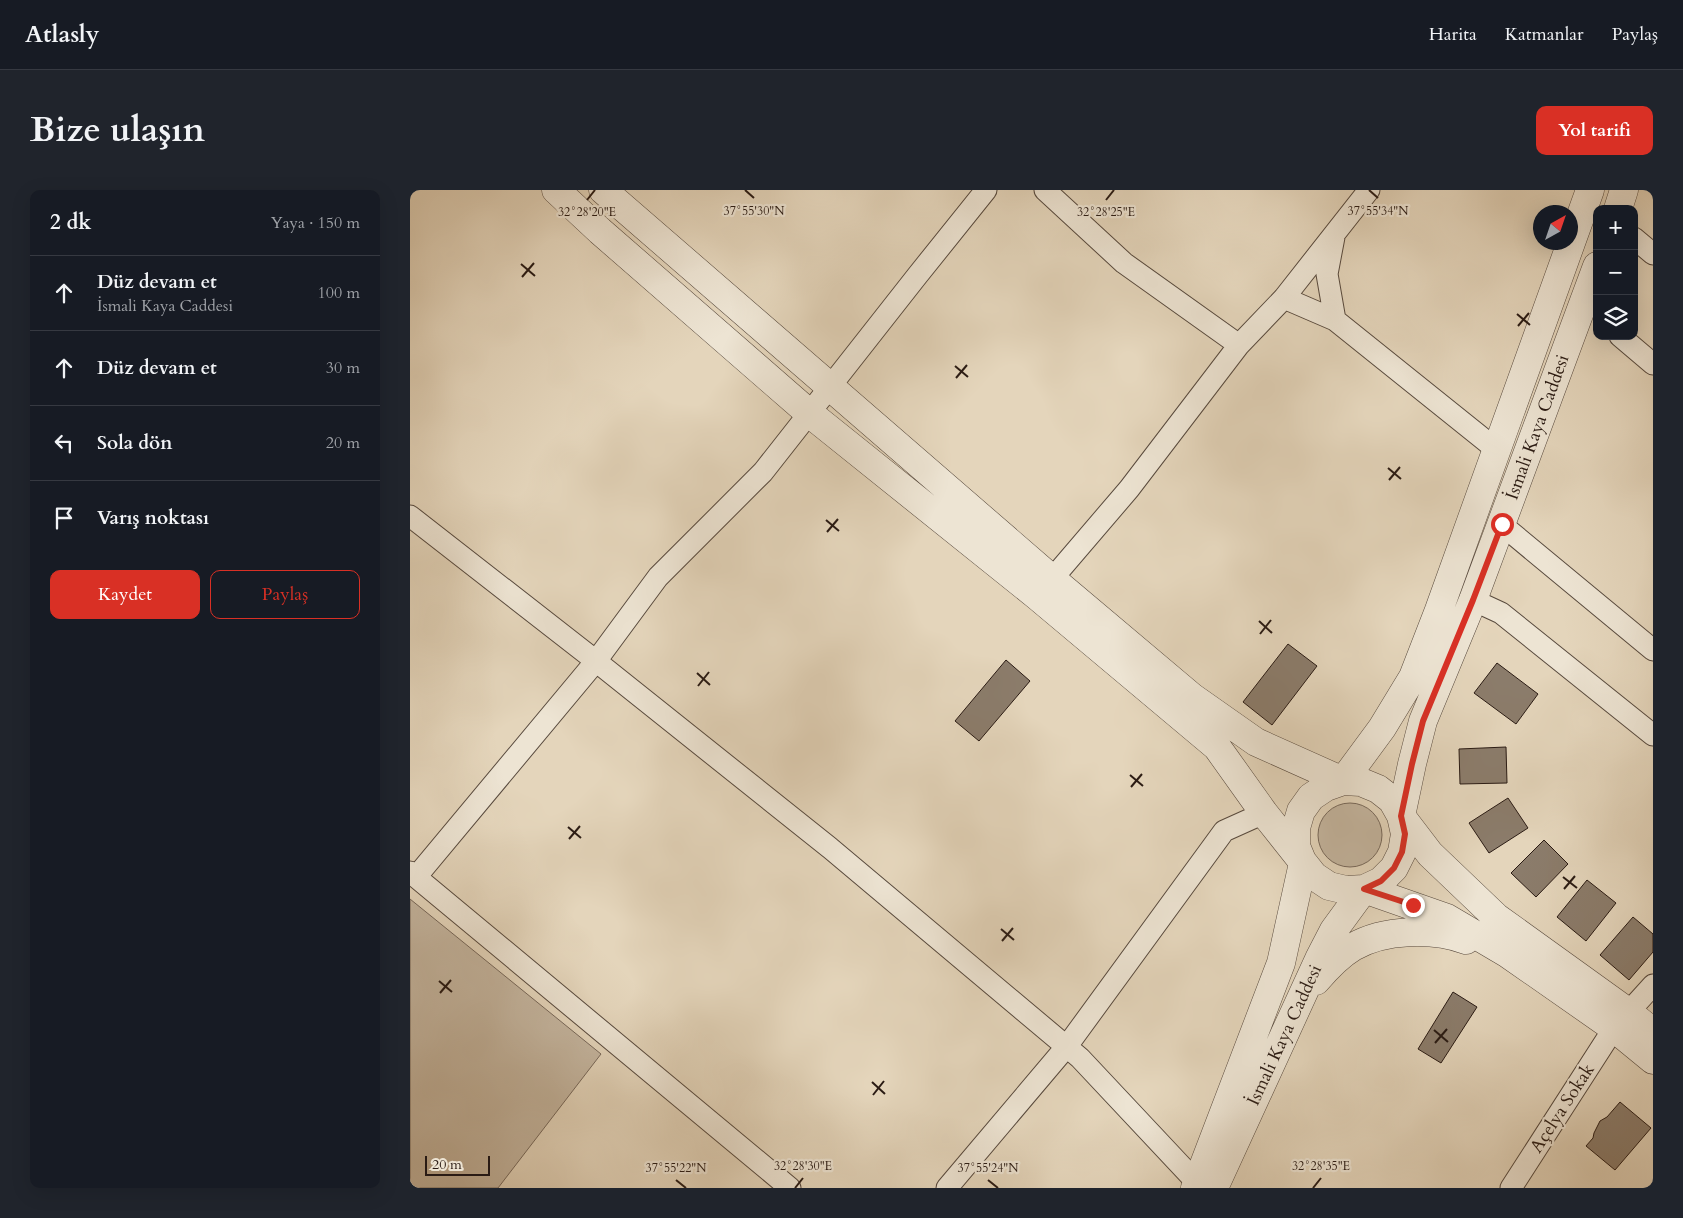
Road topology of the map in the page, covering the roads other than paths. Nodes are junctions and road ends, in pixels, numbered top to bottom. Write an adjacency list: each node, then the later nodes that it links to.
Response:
1 (556, 190): 20 (street)
2 (603, 190): 19 (street)
3 (986, 190): 19 (street)
4 (1045, 190): 17 (street)
5 (1369, 190): 9 (street)
6 (1590, 190): 21 (street)
7 (1624, 190): 8 (street)
8 (1619, 205)
9 (1334, 234): 13 (street); 15 (street)
10 (1638, 241): 11 (street)
11 (1653, 254)
12 (1593, 288): 14 (street, İsmali Kaya Caddesi)
13 (1284, 298): 15 (street); 17 (street)
14 (1589, 310): 23 (street, İsmali Kaya Caddesi)
15 (1335, 320): 21 (street)
16 (1625, 340): 18 (street)
17 (1238, 345): 24 (street)
18 (1653, 364)
19 (830, 387): 20 (street); 24 (street)
20 (809, 413): 27 (street); 30 (street)
21 (1497, 450): 29 (street)
22 (410, 516): 27 (street)
23 (1502, 524): 25 (street, İsmali Kaya Caddesi); 26 (street)
24 (1052, 579): 29 (street)
25 (1473, 600): 28 (street); 31 (street, İsmali Kaya Caddesi)
26 (1653, 650)
27 (596, 661): 33 (street); 40 (street)
28 (1653, 735)
29 (1343, 782): 31 (street); 32 (street)
30 (1264, 813): 32 (street); 40 (street)
31 (1401, 816): 34 (street); 38 (street)
32 (1303, 863): 34 (street); 42 (street)
33 (413, 874): 43 (street)
34 (1364, 889): 35 (street); 37 (street, İsmali Kaya Caddesi)
35 (1508, 954): 37 (street); 38 (street)
36 (1653, 985): 38 (street, Açelya Sokak)
37 (1297, 1006): 42 (street, İsmali Kaya Caddesi)
38 (1621, 1020): 39 (street); 41 (street); 45 (street, Açelya Sokak)
39 (1653, 1032)
40 (1067, 1046): 42 (street); 44 (street)
41 (1653, 1060)
42 (1202, 1187)
43 (790, 1188)
44 (947, 1188)
45 (1511, 1188)

